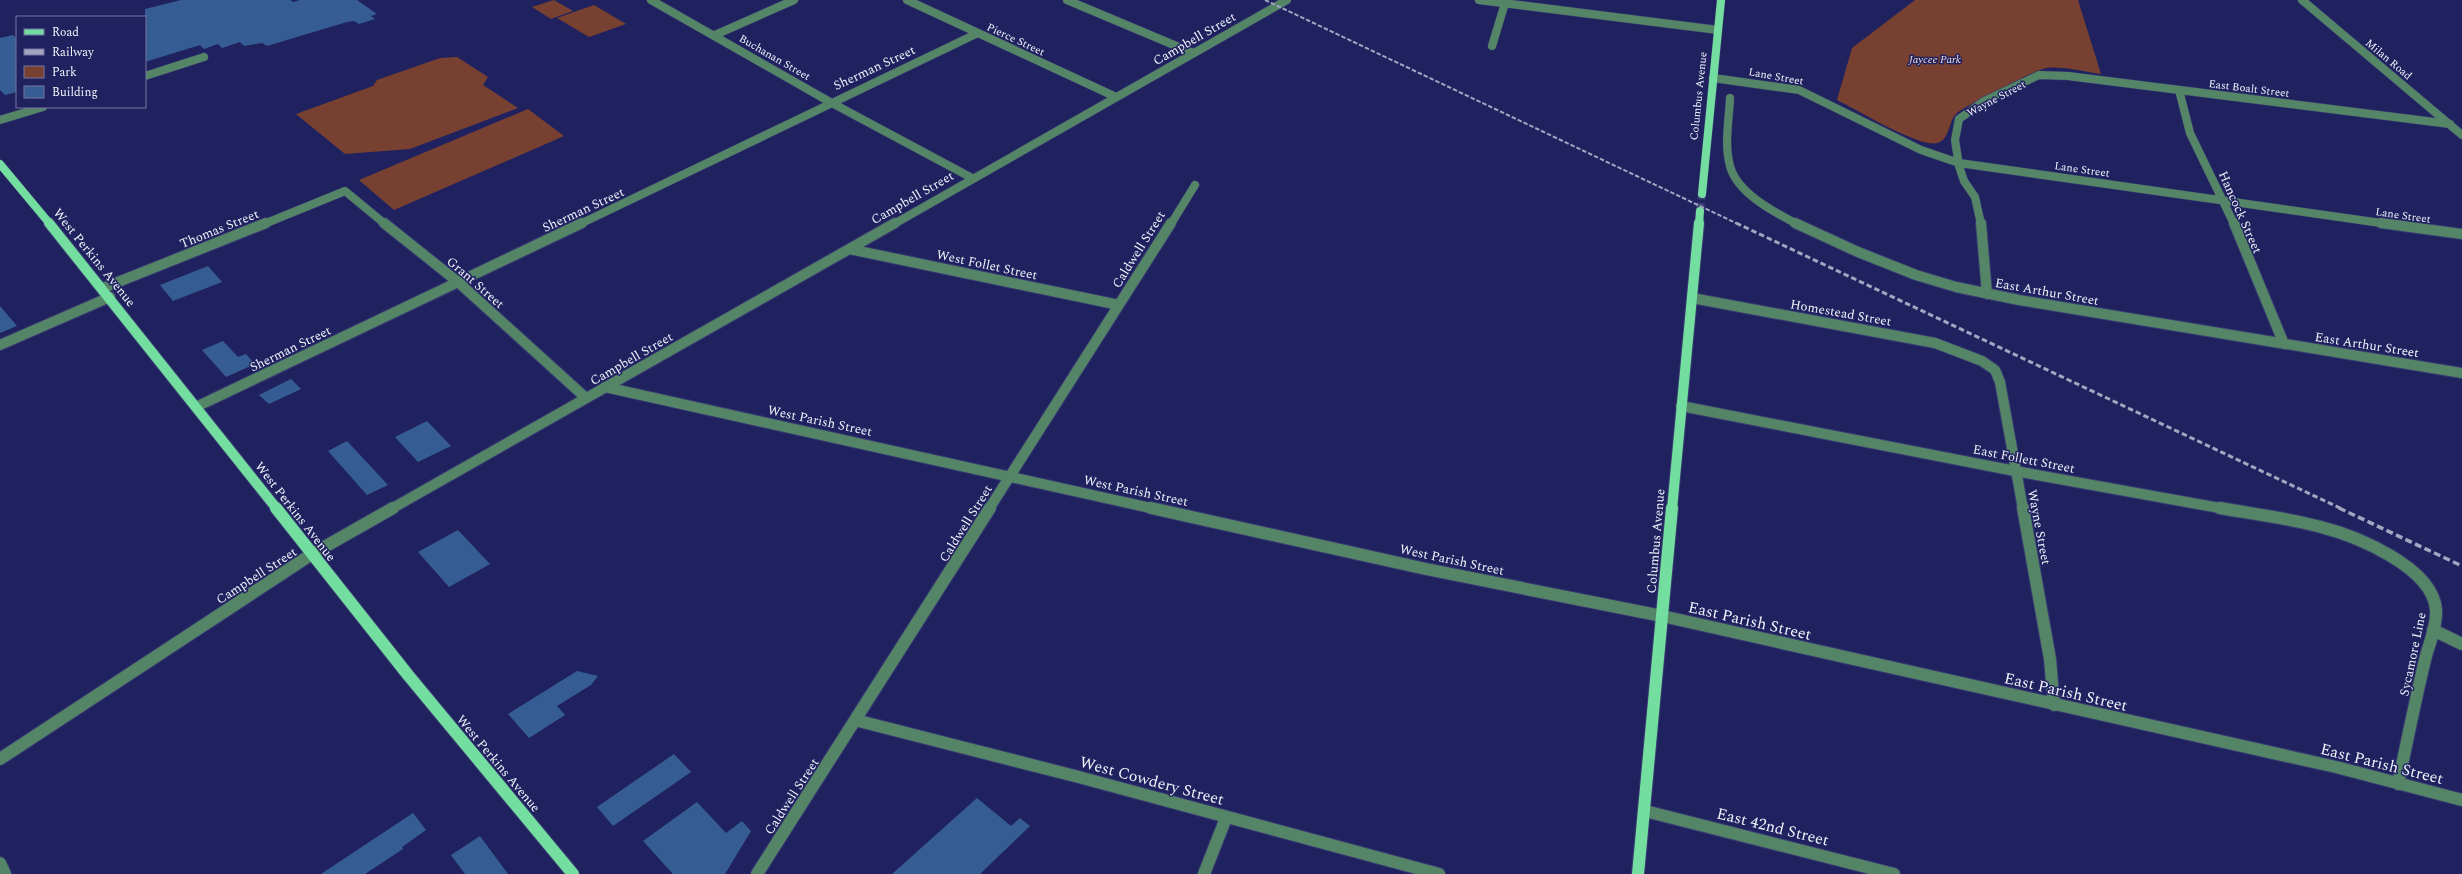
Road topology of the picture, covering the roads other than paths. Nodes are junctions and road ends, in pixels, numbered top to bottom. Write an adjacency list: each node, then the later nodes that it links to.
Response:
1 (651, 0): 12 (street, Buchanan Street)
2 (794, 0): 12 (street)
3 (907, 0): 11 (street, Pierce Street)
4 (1067, 0): 14 (street)
5 (1287, 0): 14 (street, Campbell Street)
6 (1479, 0): 9 (street)
7 (1721, 0): 10 (main road, Columbus Avenue)
8 (2302, 0): 25 (street, Milan Road)
9 (1505, 3): 10 (street); 13 (street)
10 (1718, 30): 18 (main road, Columbus Avenue)
11 (978, 33): 20 (street, Pierce Street); 22 (street, Sherman Street)
12 (714, 35): 22 (street, Buchanan Street)
13 (1492, 46)
14 (1193, 53): 20 (street, Campbell Street)
15 (204, 57): 17 (street)
16 (2045, 74): 19 (street, East Boalt Street); 27 (street, Wayne Street)
17 (146, 76)
18 (1713, 78): 27 (street, Lane Street); 32 (main road, Columbus Avenue)
19 (2179, 90): 25 (street, East Boalt Street); 33 (street, Hancock Street)
20 (1116, 97): 29 (street, Campbell Street)
21 (1730, 98): 39 (street, East Arthur Street)
22 (830, 102): 29 (street, Buchanan Street); 37 (street, Sherman Street)
23 (40, 108): 24 (street)
24 (0, 120)
25 (2450, 124): 26 (street, Milan Road)
26 (2462, 135)
27 (1959, 163): 33 (street, Lane Street); 39 (street, Wayne Street)
28 (0, 164): 38 (main road, West Perkins Avenue)
29 (972, 178): 36 (street, Campbell Street)
30 (1195, 185): 41 (street, Caldwell Street)
31 (345, 191): 37 (street, Grant Street); 38 (street, Thomas Street)
32 (1702, 194)
33 (2224, 200): 35 (street, Lane Street); 42 (street, Hancock Street)
34 (1700, 212): 40 (main road, Columbus Avenue)
35 (2462, 234)
36 (849, 249): 41 (street, West Follet Street); 46 (street, Campbell Street)
37 (458, 282): 47 (street, Grant Street); 48 (street, Sherman Street)
38 (106, 292): 43 (street, Thomas Street); 48 (main road, West Perkins Avenue)
39 (1987, 294): 42 (street, East Arthur Street)
40 (1692, 298): 44 (street, Homestead Street); 49 (main road, Columbus Avenue)
41 (1119, 305): 51 (street, Caldwell Street)
42 (2284, 344): 45 (street, East Arthur Street)
43 (0, 345)
44 (1982, 361): 50 (street, Wayne Street)
45 (2462, 373)
46 (604, 387): 47 (street, Campbell Street); 51 (street, West Parish Street)
47 (586, 398): 53 (street, Campbell Street)
48 (198, 406): 53 (main road, West Perkins Avenue)
49 (1681, 406): 50 (street, East Follett Street); 54 (main road, Columbus Avenue)
50 (2015, 471): 52 (street, East Follett Street); 57 (street, Wayne Street)
51 (1010, 476): 54 (street, West Parish Street); 58 (street, Caldwell Street)
52 (2361, 542): 55 (street, Sycamore Line)
53 (312, 554): 59 (street, Campbell Street); 66 (main road, West Perkins Avenue)
54 (1662, 616): 57 (street, East Parish Street); 62 (main road, Columbus Avenue)
55 (2433, 630): 56 (street); 60 (street, Sycamore Line)
56 (2462, 644)
57 (2054, 705): 60 (street, East Parish Street)
58 (855, 720): 63 (street, West Cowdery Street); 67 (street, Caldwell Street)
59 (0, 759)
60 (2398, 784): 61 (street, East Parish Street)
61 (2462, 800)
62 (1645, 811): 70 (main road, Columbus Avenue); 71 (street, East 42nd Street)
63 (1226, 818): 68 (street); 69 (street, West Cowdery Street)
64 (0, 863): 65 (street)
65 (5, 874)
66 (573, 874)
67 (757, 874)
68 (1204, 874)
69 (1439, 874)
70 (1638, 874)
71 (1894, 874)

